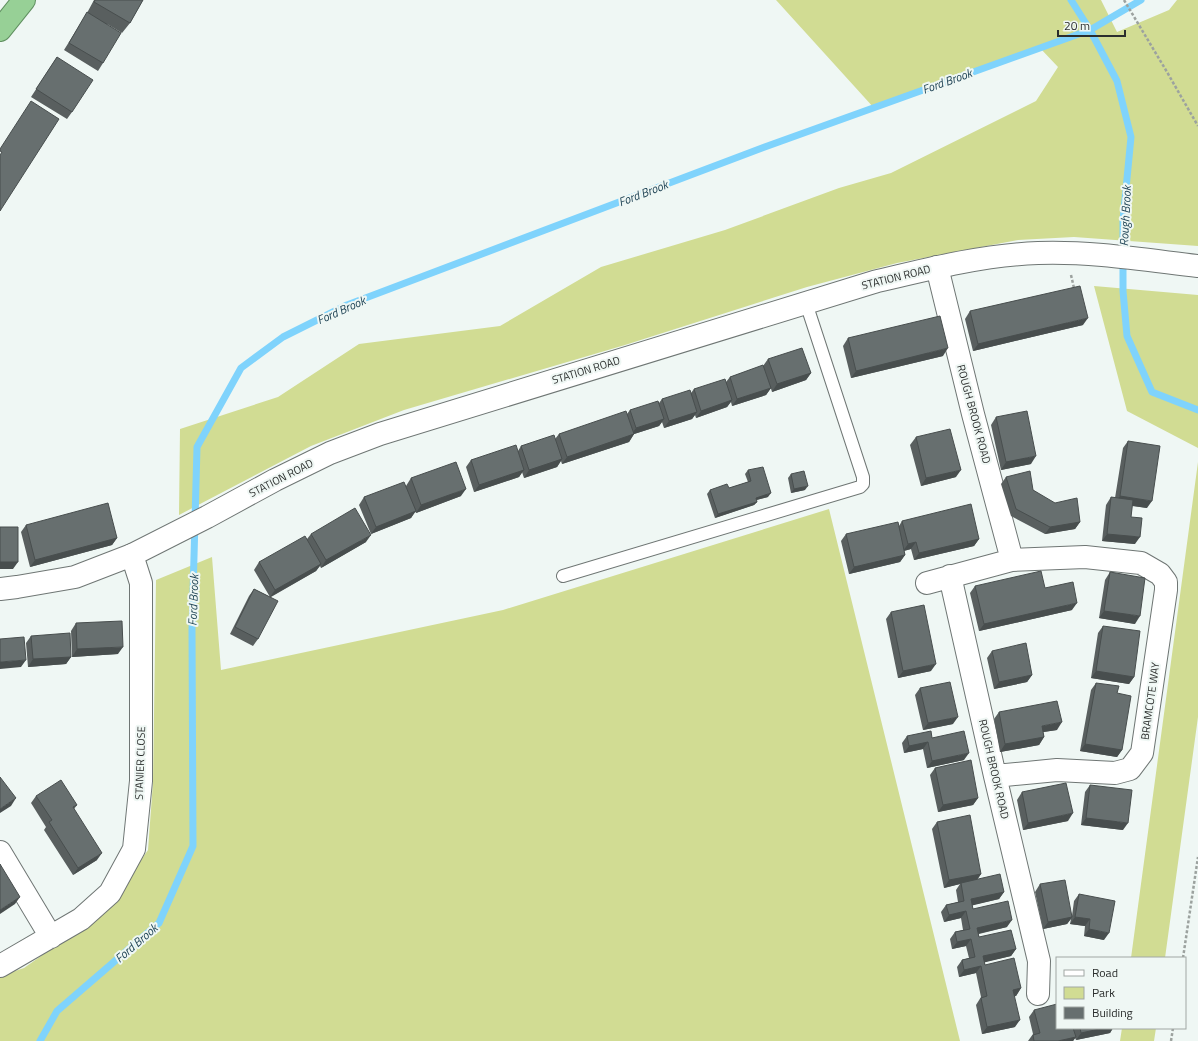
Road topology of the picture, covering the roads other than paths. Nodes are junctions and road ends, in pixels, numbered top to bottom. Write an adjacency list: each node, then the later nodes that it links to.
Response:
1 (24, 0): 2 (highway)
2 (0, 30)
3 (1198, 266): 4 (street, STATION ROAD)
4 (937, 267): 5 (street, STATION ROAD); 7 (street, ROUGH BROOK ROAD)
5 (806, 303): 6 (street, STATION ROAD); 8 (lane)
6 (132, 555): 11 (street, STATION ROAD); 14 (street, STANIER CLOSE)
7 (1012, 560): 9 (street); 12 (street, BRAMCOTE WAY)
8 (563, 576)
9 (950, 576): 10 (street); 12 (street, ROUGH BROOK ROAD)
10 (927, 583)
11 (0, 588)
12 (995, 776): 15 (street, ROUGH BROOK ROAD)
13 (0, 852): 14 (street)
14 (51, 937): 16 (street, STANIER CLOSE)
15 (1048, 961): 17 (street, ROUGH BROOK ROAD)
16 (0, 966)
17 (1038, 994)

